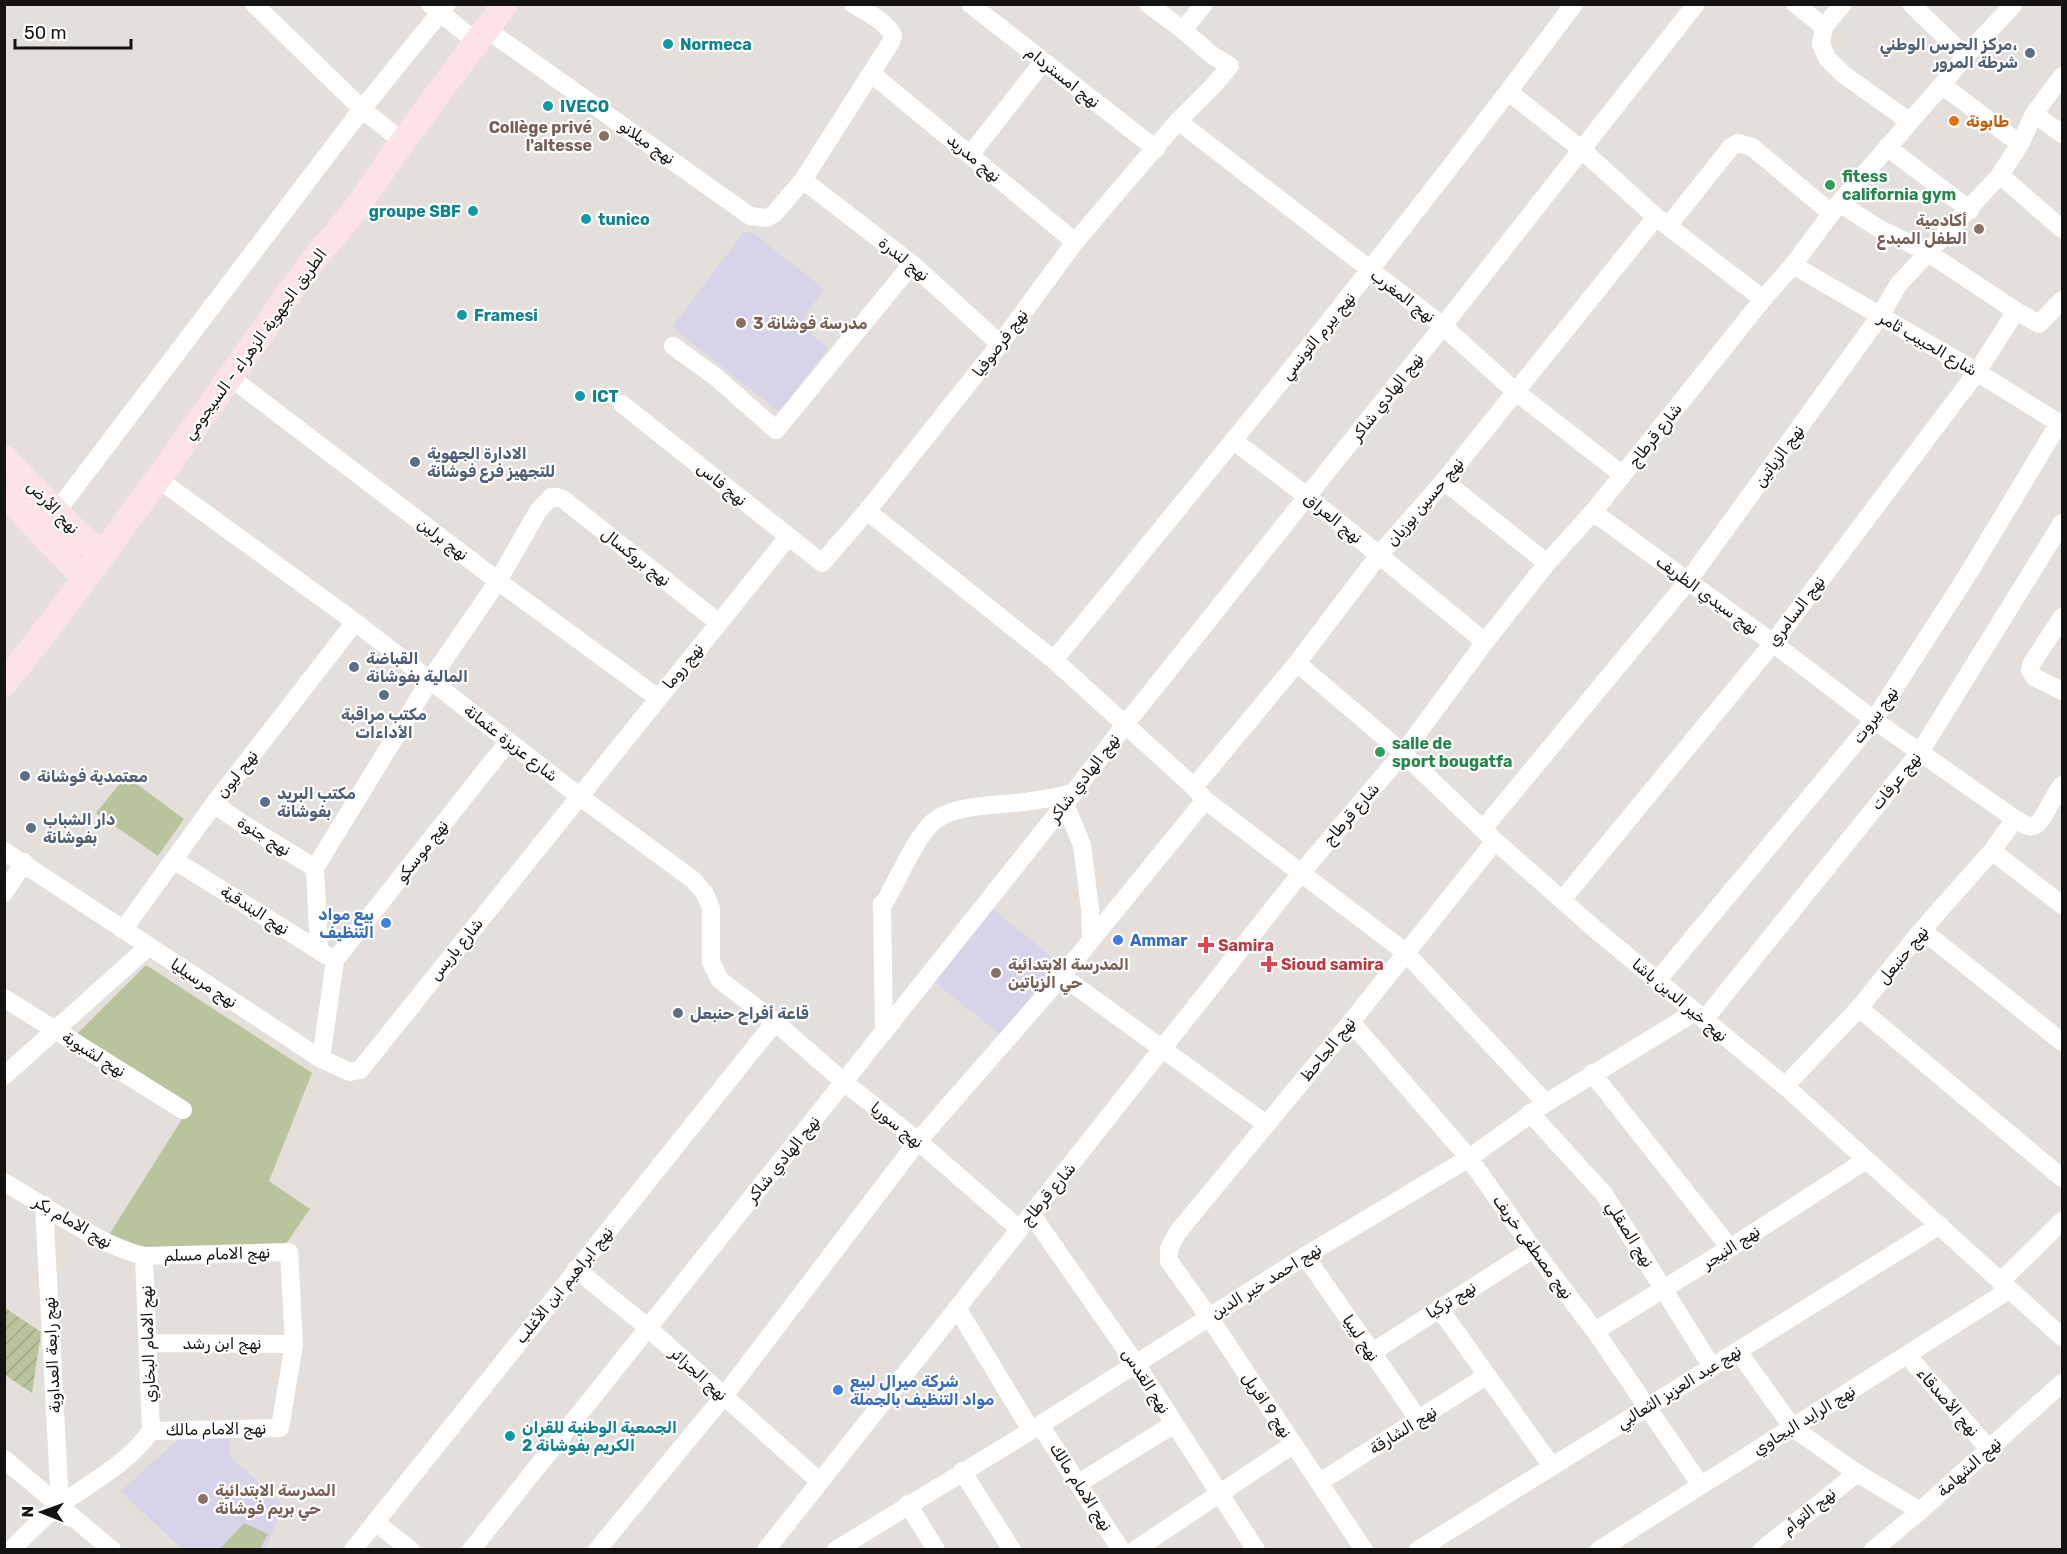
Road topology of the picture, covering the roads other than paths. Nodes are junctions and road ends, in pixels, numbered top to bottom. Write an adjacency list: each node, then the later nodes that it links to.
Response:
1 (254, 4): 23 (street)
2 (505, 4): 16 (main road, الطريق الجهوية الزهراء - السيجومي)
3 (854, 4): 19 (street, نهج ميلانو)
4 (970, 4): 18 (street, نهج امستردام)
5 (1148, 4): 15 (street)
6 (1204, 4): 15 (street)
7 (1574, 4): 22 (street, نهج بيرم التونسي)
8 (1696, 4): 32 (street, نهج الهادي شاكر)
9 (1795, 4): 14 (street)
10 (1843, 4): 14 (street)
11 (1911, 4): 17 (street)
12 (2014, 4): 17 (street, شارع قرطاج)
13 (439, 8): 16 (street, نهج ميلانو); 23 (street)
14 (1824, 27): 26 (street)
15 (1183, 30): 25 (street, نهج فرصوفيا)
16 (481, 35): 28 (main road, الطريق الجهوية الزهراء - السيجومي); 35 (street, نهج ميلانو)
17 (1965, 56): 21 (street, شارع قرطاج)
18 (1043, 62): 31 (street, نهج امستردام); 33 (street)
19 (872, 74): 33 (street, نهج مدريد); 35 (street, نهج ميلانو)
20 (2062, 76): 24 (street, نهج الزياتين)
21 (1942, 85): 26 (street, شارع قرطاج); 29 (street)
22 (1509, 92): 32 (street); 44 (street, نهج بيرم التونسي)
23 (362, 109): 28 (street); 64 (street)
24 (2034, 114): 27 (street); 29 (street, نهج الزياتين)
25 (1178, 121): 31 (street, نهج فرصوفيا); 44 (street, نهج المغرب)
26 (1910, 122): 30 (street, شارع قرطاج)
27 (2062, 134)
28 (402, 141): 53 (main road, الطريق الجهوية الزهراء - السيجومي)
29 (2020, 144): 34 (street, نهج الزياتين)
30 (1887, 147): 36 (street, شارع قرطاج); 37 (street)
31 (1156, 149): 40 (street, نهج فرصوفيا)
32 (1582, 150): 38 (street); 49 (street, نهج الهادي شاكر)
33 (970, 155): 40 (street, نهج مدريد)
34 (2000, 175): 37 (street, نهج الزياتين); 39 (street)
35 (803, 180): 42 (street, نهج لندرة)
36 (1835, 208): 38 (street, نهج حسين بوزيان); 41 (street); 43 (street, شارع قرطاج)
37 (1970, 210): 41 (street, نهج الزياتين)
38 (1662, 222): 45 (street); 54 (street, نهج حسين بوزيان)
39 (2062, 229)
40 (1075, 242): 50 (street, نهج فرصوفيا)
41 (1926, 252): 47 (street); 48 (street, نهج الزياتين)
42 (912, 264): 50 (street, نهج لندرة); 51 (street)
43 (1793, 265): 45 (street, شارع قرطاج); 48 (street, شارع الحبيب ثامر)
44 (1370, 271): 49 (street, نهج المغرب); 57 (street, نهج بيرم التونسي)
45 (1763, 299): 59 (street, شارع قرطاج)
46 (2062, 300): 47 (street)
47 (2016, 311): 52 (street, نهج السامري)
48 (1880, 316): 52 (street, شارع الحبيب ثامر); 75 (street, نهج الزياتين)
49 (1443, 326): 54 (street, نهج المغرب); 63 (street, نهج الهادي شاكر)
50 (1000, 344): 65 (street, نهج فرصوفيا)
51 (673, 346)
52 (1977, 372): 56 (street, شارع الحبيب ثامر); 80 (street, نهج السامري)
53 (230, 377): 60 (main road, الطريق الجهوية الزهراء - السيجومي); 74 (street, نهج برلين)
54 (1516, 392): 59 (street, نهج المغرب); 61 (street, نهج حسين بوزيان)
55 (622, 404): 68 (street, نهج فاس)
56 (2061, 424): 87 (street, نهج بيروت)
57 (1234, 441): 63 (street, نهج العراق); 81 (street, نهج بيرم التونسي)
58 (4, 458): 64 (main road, نهج الأرض)
59 (1623, 475): 66 (street, شارع قرطاج)
60 (158, 479): 69 (main road, الطريق الجهوية الزهراء - السيجومي); 77 (street, شارع عزيزة عثمانة)
61 (1444, 481): 70 (street, نهج حسين بوزيان); 71 (street)
62 (4, 494): 73 (main road, نهج الأرض)
63 (1308, 497): 70 (street, نهج العراق); 88 (street, نهج الهادي شاكر)
64 (57, 511): 69 (main road, نهج الأرض)
65 (867, 511): 72 (street, نهج فرصوفيا); 81 (street)
66 (1593, 512): 71 (street, شارع قرطاج); 75 (street, نهج سيدي الظريف)
67 (2062, 523): 90 (street, نهج عرفات)
68 (788, 537): 72 (street, نهج فاس); 78 (street, نهج روما)
69 (102, 554): 73 (main road, الطريق الجهوية الزهراء - السيجومي)
70 (1379, 555): 79 (street, نهج العراق); 82 (street, نهج حسين بوزيان)
71 (1547, 563): 79 (street, شارع قرطاج)
72 (822, 564)
73 (85, 578): 84 (main road, الطريق الجهوية الزهراء - السيجومي)
74 (498, 581): 78 (street, نهج بروكسال); 83 (street); 86 (street, نهج برلين)
75 (1688, 581): 80 (street, نهج سيدي الظريف); 98 (street, نهج الزياتين)
76 (2062, 617): 85 (street)
77 (355, 622): 83 (street, شارع عزيزة عثمانة); 96 (street, نهح ليون)
78 (719, 623): 86 (street, نهج روما)
79 (1485, 642): 91 (street, شارع قرطاج)
80 (1773, 643): 87 (street, نهج سيدي الظريف); 106 (street, نهج السامري)
81 (1054, 660): 88 (street)
82 (1297, 663): 91 (street, نهج خير الدين باشا); 93 (street, نهج حسين بوزيان)
83 (430, 680): 89 (street, شارع عزيزة عثمانة); 103 (street)
84 (4, 684)
85 (2062, 691)
86 (658, 698): 94 (street, نهج روما)
87 (1874, 720): 90 (street, نهج سيدي الظريف); 116 (street, نهج بيروت)
88 (1124, 726): 93 (street); 95 (street, نهج الهادي شاكر)
89 (508, 742): 94 (street, شارع عزيزة عثمانة); 114 (street, نهج موسكو)
90 (1920, 752): 97 (street, نهج سيدي الظريف); 119 (street, نهج عرفات)
91 (1403, 753): 98 (street, نهج خير الدين باشا); 104 (street, شارع قرطاج)
92 (2062, 785): 97 (street)
93 (1200, 794): 104 (street); 110 (street, نهج حسين بوزيان)
94 (579, 796): 120 (street, شارع عزيزة عثمانة); 126 (street, شارع باريس)
95 (1069, 798): 110 (street); 123 (street, نهج الهادي شاكر); 123 (street)
96 (214, 804): 101 (street, نهح ليون); 103 (street, نهج جنوة)
97 (2020, 821): 100 (street, نهج حنبعل)
98 (1489, 835): 106 (street, نهج خير الدين باشا); 113 (street, نهج الجاحظ)
99 (4, 851): 102 (street, نهج مرسيليا)
100 (1992, 851): 107 (street); 109 (street, نهج حنبعل)
101 (174, 860): 108 (street, نهح ليون); 112 (street, نهج البندقية)
102 (24, 862): 105 (street); 108 (street, نهج مرسيليا)
103 (315, 868): 112 (street)
104 (1301, 873): 113 (street); 125 (street, شارع قرطاج)
105 (4, 893)
106 (1562, 900): 116 (street, نهج خير الدين باشا)
107 (2062, 905)
108 (123, 930): 111 (street, نهج مرسيليا)
109 (1922, 930): 118 (street, نهج حنبعل); 124 (street)
110 (1091, 938): 115 (street, نهج حسين بوزيان)
111 (149, 946): 122 (street); 126 (street, نهج مرسيليا)
112 (319, 950): 114 (street, نهج البندقية)
113 (1405, 952): 121 (street, نهج الجاحظ); 131 (street)
114 (335, 960): 126 (street)
115 (1062, 976): 125 (street); 135 (street, نهج حسين بوزيان)
116 (1657, 981): 119 (street, نهج خير الدين باشا)
117 (4, 998): 122 (street, نهج لشبوبة)
118 (1859, 1008): 130 (street, نهج حنبعل); 138 (street)
119 (1699, 1016): 128 (street, نهج احمد خير الدين); 130 (street, نهج خير الدين باشا)
120 (775, 1022): 129 (street, نهج سوريا); 150 (street, نهج ابراهيم ابن الأغلب)
121 (1351, 1022): 134 (street, نهج الجاحظ); 136 (street, نهج مصطفى خريف)
122 (56, 1030): 127 (street); 132 (street, نهج لشبوبة)
123 (884, 1032): 129 (street, نهج الهادي شاكر)
124 (2062, 1042)
125 (1163, 1049): 134 (street); 141 (street, شارع قرطاج)
126 (321, 1059)
127 (7, 1069)
128 (1592, 1073): 131 (street, نهج احمد خير الدين); 145 (street)
129 (844, 1082): 135 (street, نهج سوريا); 156 (street, نهج الهادي شاكر)
130 (1785, 1086): 137 (street, نهج خير الدين باشا)
131 (1546, 1103): 133 (street, نهج احمد خير الدين)
132 (183, 1110)
133 (1530, 1113): 136 (street, نهج احمد خير الدين); 152 (street, نهج الصقلي)
134 (1266, 1124): 149 (street, نهج الجاحظ)
135 (918, 1141): 144 (street, نهج سوريا); 168 (street, نهج حسين بوزيان)
136 (1469, 1158): 146 (street, نهج مصطفى خريف); 148 (street, نهج احمد خير الدين)
137 (1866, 1160): 143 (street, نهج خير الدين باشا); 145 (street, نهج النيجر)
138 (2062, 1178)
139 (4, 1182): 140 (street, نهج الامام بكر)
140 (44, 1205): 147 (street, نهج الامام بكر); 186 (street, نهج رابعة العداوية)
141 (1032, 1215): 144 (street, شارع قرطاج); 164 (street, نهج القدس)
142 (2062, 1221): 151 (street, نهج الرايد البجاوي)
143 (1940, 1225): 151 (street, نهج خير الدين باشا); 161 (street, نهج عبد العزيز الثعالبي)
144 (1018, 1228): 153 (street, شارع قرطاج)
145 (1730, 1248): 152 (street, نهج النيجر)
146 (1533, 1249): 154 (street, نهج تركيا); 157 (street, نهج مصطفى خريف)
147 (144, 1256): 159 (street, نهج الامام البخاري); 160 (street, نهج الامام مسلم)
148 (1305, 1256): 155 (street, نهج احمد خير الدين); 162 (street, نهج ليبيا)
149 (1169, 1261): 155 (street, نهج 9 افريل)
150 (576, 1269): 156 (street, نهج الجزائر); 189 (street, نهج ابراهيم ابن الأغلب)
151 (2005, 1286): 158 (street, نهج خير الدين باشا); 163 (street, نهج الرايد البجاوي)
152 (1665, 1289): 157 (street, نهج النيجر); 165 (street, نهج الصقلي)
153 (957, 1308): 172 (street, نهج الامام مالك); 181 (street, شارع قرطاج)
154 (1439, 1308): 162 (street, نهج تركيا); 166 (street)
155 (1209, 1317): 164 (street, نهج احمد خير الدين); 175 (street, نهج 9 افريل)
156 (647, 1327): 168 (street, نهج الجزائر); 194 (street, نهج الهادي شاكر)
157 (1594, 1331): 169 (street, نهج مصطفى خريف)
158 (2062, 1337)
159 (149, 1343): 160 (street, نهج ابن رشد); 174 (street, نهج الامام البخاري)
160 (294, 1344): 174 (street, نهج الامام مالك)
161 (1738, 1351): 165 (street, نهج عبد العزيز الثعالبي); 173 (street)
162 (1371, 1353): 170 (street, نهج ليبيا)
163 (1907, 1356): 173 (street, نهج الرايد البجاوي); 176 (street, نهج الأصدقاء)
164 (1136, 1364): 171 (street, نهج القدس); 172 (street, نهج احمد خير الدين)
165 (1712, 1367): 169 (street, نهج عبد العزيز الثعالبي)
166 (1486, 1376): 170 (street, نهج الشارقة); 178 (street)
167 (2062, 1383): 176 (street, نهج الشهامة)
168 (724, 1396): 181 (street, نهج الجزائر); 195 (street, نهج حسين بوزيان)
169 (1648, 1408): 178 (street, نهج عبد العزيز الثعالبي); 184 (street, نهج مصطفى خريف)
170 (1419, 1420): 182 (street, نهج الشارقة)
171 (1174, 1424): 183 (street); 185 (street, نهج القدس)
172 (1036, 1427): 179 (street, نهج احمد خير الدين); 183 (street, نهج الامام مالك)
173 (1793, 1428): 180 (street); 184 (street, نهج الرايد البجاوي)
174 (151, 1431): 186 (street)
175 (1294, 1444): 182 (street, نهج 9 افريل); 185 (street)
176 (1989, 1449): 188 (street, نهج الشهامة)
177 (4, 1459): 186 (street)
178 (1551, 1466): 204 (street, نهج عبد العزيز الثعالبي)
179 (962, 1472): 187 (street, نهج احمد خير الدين); 199 (street)
180 (1857, 1473): 188 (street); 206 (street, نهج التوأم)
181 (819, 1481): 196 (street, شارع قرطاج)
182 (1320, 1482): 203 (street, نهج 9 افريل)
183 (1079, 1483): 200 (street, نهج الامام مالك)
184 (1700, 1484): 205 (street, نهج الرايد البجاوي)
185 (1220, 1494): 201 (street); 202 (street, نهج القدس)
186 (60, 1504): 190 (street); 191 (street)
187 (908, 1504): 197 (street, نهج احمد خير الدين); 198 (street)
188 (1920, 1511): 207 (street, نهج الشهامة)
189 (375, 1522): 192 (street, نهج ابراهيم ابن الأغلب); 193 (street)
190 (11, 1550)
191 (112, 1550)
192 (353, 1550)
193 (411, 1550)
194 (471, 1550)
195 (597, 1550)
196 (766, 1550)
197 (836, 1550)
198 (936, 1550)
199 (1012, 1550)
200 (1120, 1550)
201 (1135, 1550)
202 (1256, 1550)
203 (1364, 1550)
204 (1418, 1550)
205 (1599, 1550)
206 (1762, 1550)
207 (1873, 1550)

